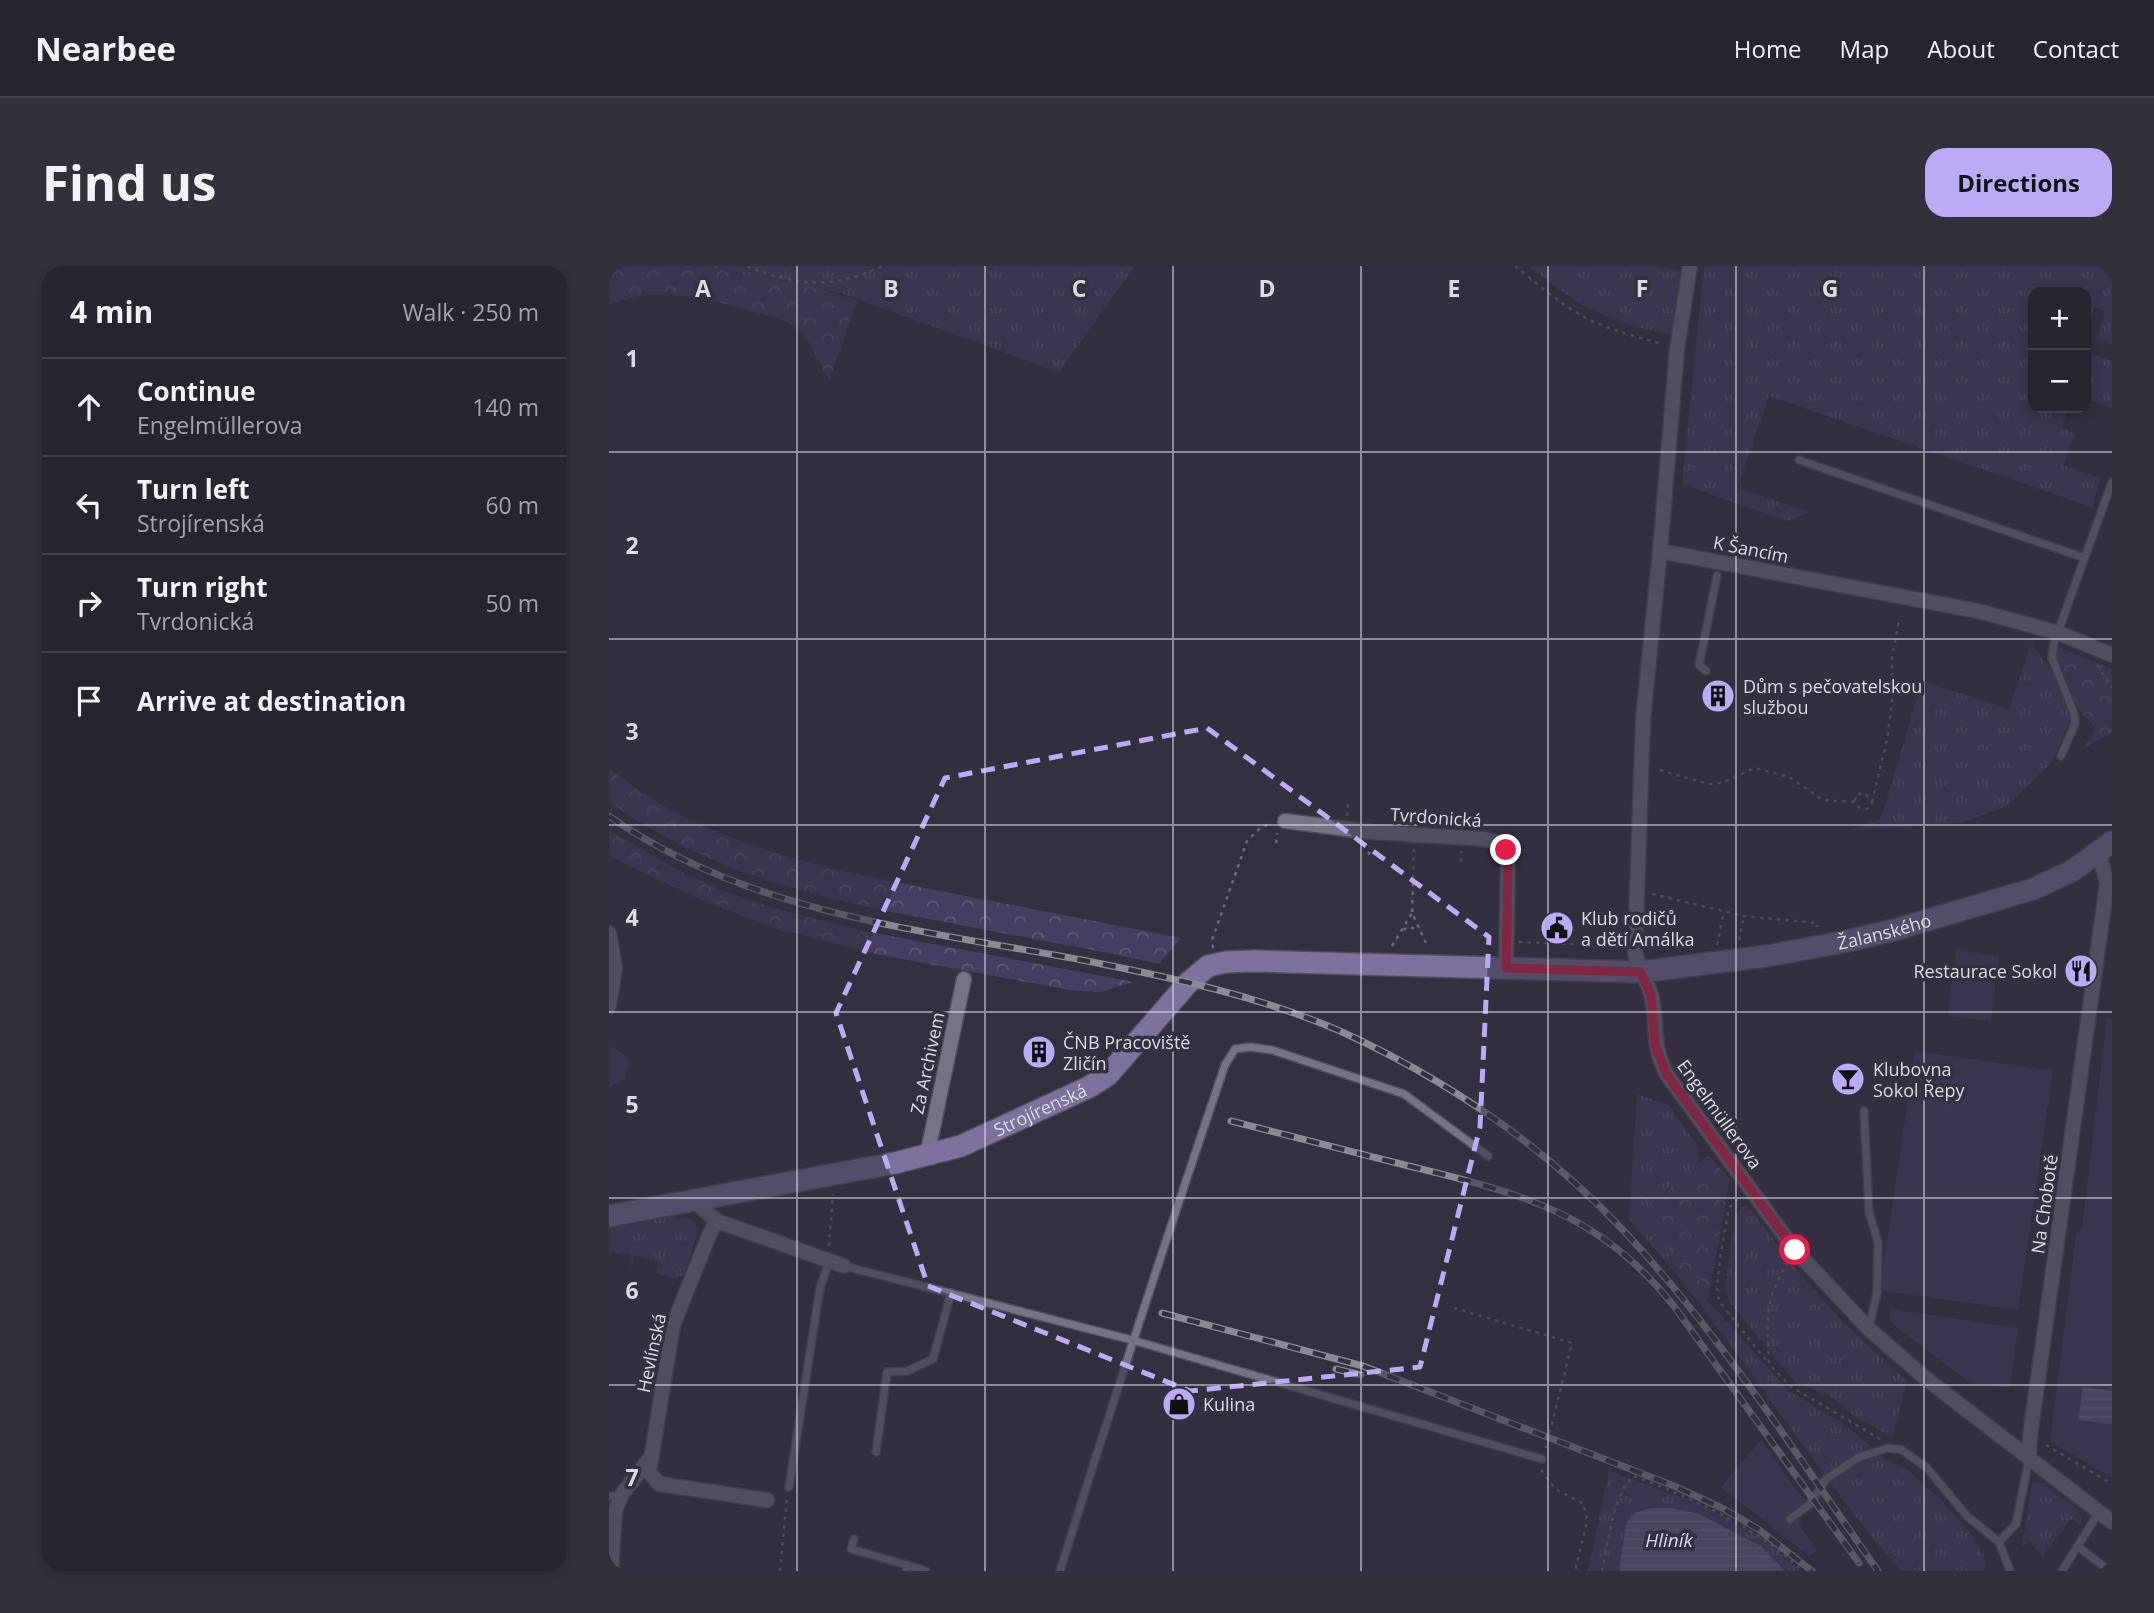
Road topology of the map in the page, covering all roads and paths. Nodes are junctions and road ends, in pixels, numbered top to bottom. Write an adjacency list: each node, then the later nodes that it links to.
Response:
1 (714, 266): 2 (path)
2 (719, 266)
3 (747, 266): 4 (path)
4 (883, 266)
5 (1515, 266): 7 (path)
6 (1690, 266): 7 (street)
7 (1677, 349): 10 (street)
8 (1799, 460): 11 (lane)
9 (2111, 486): 11 (lane)
10 (1660, 551): 14 (street, K Šancím); 42 (street, Engelmüllerova)
11 (2085, 558): 14 (lane)
12 (1717, 576): 17 (lane)
13 (1899, 620): 22 (path)
14 (2059, 634): 15 (street, K Šancím); 19 (lane)
15 (2112, 655)
16 (2094, 659): 18 (path)
17 (1706, 671)
18 (2112, 688)
19 (2061, 756)
20 (1660, 770): 21 (path)
21 (1854, 802): 22 (path); 22 (path)
22 (1871, 802)
23 (1279, 821): 24 (street, Tvrdonická); 34 (path)
24 (1415, 835): 28 (path); 41 (street, Tvrdonická)
25 (2106, 847): 42 (street, Žalanského); 67 (street, Na Chobotě)
26 (1646, 893): 27 (path)
27 (1724, 912): 29 (path); 38 (path)
28 (1412, 913): 31 (path); 32 (path)
29 (1744, 916): 30 (path); 36 (path)
30 (1817, 930)
31 (1420, 931): 32 (path); 40 (path)
32 (1400, 932): 39 (path)
33 (609, 933): 44 (street)
34 (1212, 940)
35 (1513, 942): 37 (path)
36 (1737, 949)
37 (1626, 952)
38 (1716, 952)
39 (1389, 955)
40 (1430, 955)
41 (1506, 968): 42 (street, Strojírenská); 46 (street, Strojírenská)
42 (1640, 972): 49 (street, Engelmüllerova)
43 (964, 979): 46 (street, Za Archivem)
44 (609, 1006)
45 (1864, 1111): 60 (lane)
46 (927, 1156): 48 (street, Strojírenská)
47 (1488, 1156): 61 (lane)
48 (832, 1173): 51 (street, Strojírenská); 52 (path)
49 (1747, 1184): 55 (street, Engelmüllerova); 62 (path)
50 (828, 1195): 52 (path)
51 (694, 1200): 53 (street, Strojírenská); 54 (street)
52 (832, 1206): 56 (path)
53 (609, 1216)
54 (717, 1221): 56 (street); 66 (street, Hevlínská)
55 (1795, 1250): 60 (street, Engelmüllerova); 62 (path)
56 (829, 1262): 57 (street); 70 (lane)
57 (844, 1266): 58 (lane)
58 (951, 1293): 61 (lane); 65 (lane)
59 (1454, 1308): 68 (path)
60 (1869, 1329): 67 (street, Engelmüllerova)
61 (1132, 1340): 68 (lane); 83 (lane)
62 (1769, 1364): 64 (path)
63 (2041, 1442): 69 (path)
64 (1902, 1450): 74 (lane); 77 (lane)
65 (876, 1452)
66 (651, 1457): 71 (street, Hevlínská); 72 (street)
67 (2029, 1458): 73 (street); 77 (lane)
68 (1542, 1460): 84 (path)
69 (2112, 1484)
70 (789, 1487): 81 (path)
71 (615, 1496): 80 (street, Hevlínská)
72 (767, 1500)
73 (2099, 1513): 75 (street); 78 (lane)
74 (1790, 1519)
75 (2112, 1522)
76 (854, 1539): 79 (lane)
77 (1999, 1542): 87 (lane)
78 (2077, 1546): 88 (lane); 89 (lane)
79 (906, 1568): 82 (lane)
80 (611, 1571)
81 (780, 1571)
82 (926, 1571)
83 (1060, 1571)
84 (1575, 1571)
85 (1602, 1571): 86 (path)
86 (1803, 1571)
87 (2010, 1571)
88 (2062, 1571)
89 (2110, 1571)

